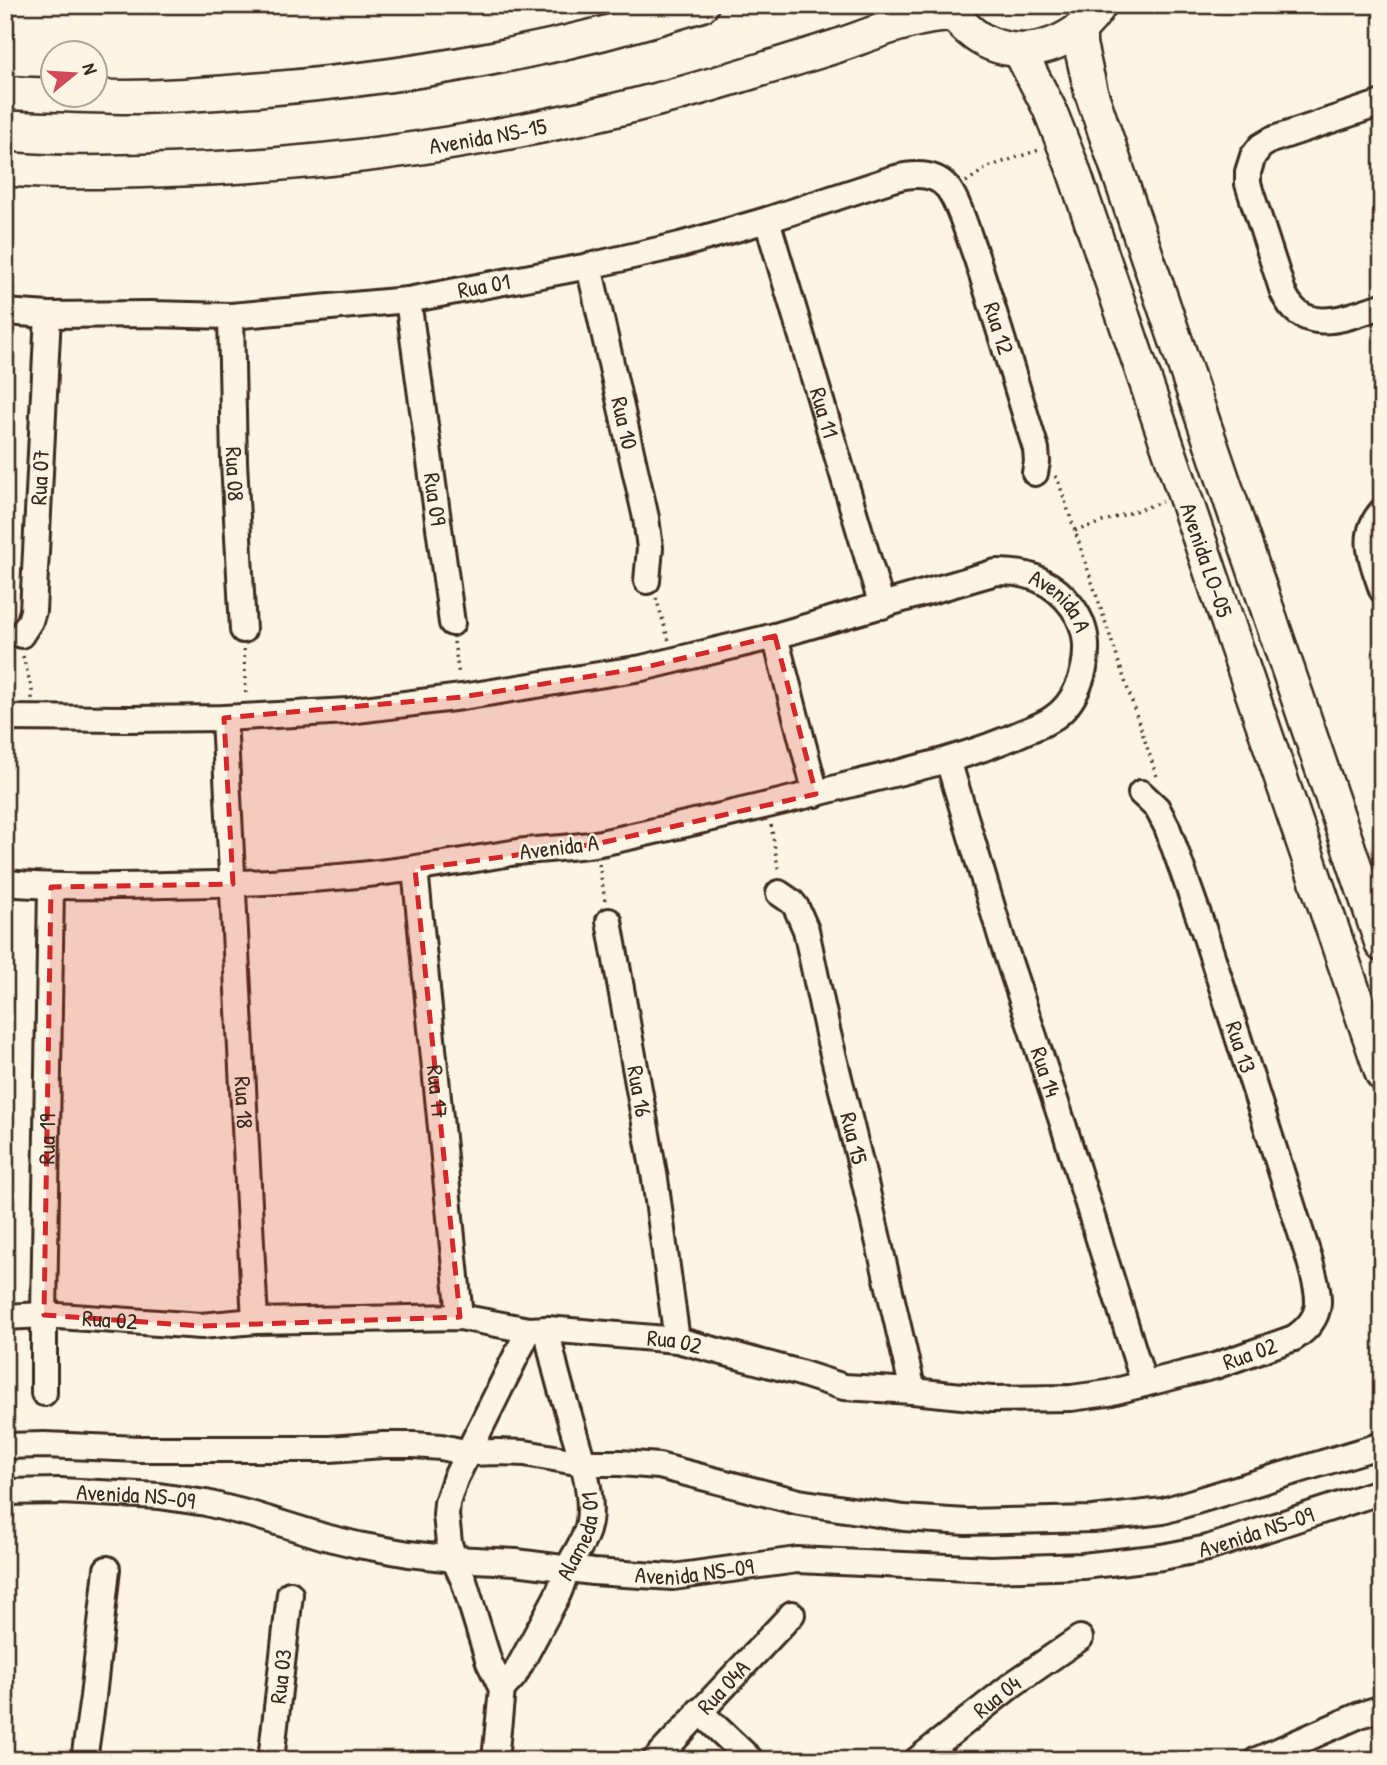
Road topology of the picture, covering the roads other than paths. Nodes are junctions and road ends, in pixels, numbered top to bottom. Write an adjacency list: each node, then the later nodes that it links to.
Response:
1 (702, 5): 6 (main road)
2 (1100, 5): 4 (main road, Avenida NS-15)
3 (950, 10): 5 (main road, Avenida NS-15); 8 (main road, Avenida NS-15)
4 (1080, 30): 5 (main road, Avenida NS-15); 37 (main road, Avenida LO-05)
5 (1019, 50): 38 (main road, Avenida LO-05)
6 (5, 93)
7 (1382, 103): 13 (street)
8 (5, 169)
9 (949, 191): 10 (street, Rua 01); 17 (street, Rua 12)
10 (767, 220): 11 (street, Rua 01); 21 (street, Rua 11)
11 (589, 266): 12 (street, Rua 01); 19 (street, Rua 10)
12 (408, 300): 16 (street, Rua 01); 22 (street, Rua 09)
13 (1382, 306)
14 (5, 312): 15 (street, Rua 01)
15 (48, 315): 16 (street, Rua 01); 24 (street, Rua 07)
16 (231, 316): 23 (street, Rua 08)
17 (1036, 468)
18 (1382, 511): 20 (street)
19 (646, 581)
20 (1382, 590)
21 (882, 606): 25 (street, Avenida A); 28 (street, Avenida A)
22 (452, 623)
23 (243, 631)
24 (21, 635)
25 (775, 636): 26 (street, Avenida A); 30 (street)
26 (236, 717): 27 (street, Avenida A); 33 (street, Rua 18)
27 (17, 718)
28 (948, 760): 30 (street, Avenida A); 46 (street, Rua 14)
29 (1141, 793): 39 (street, Rua 13)
30 (816, 794): 31 (street, Avenida A)
31 (415, 869): 33 (street, Avenida A); 42 (street, Rua 17)
32 (5, 883): 34 (street, Avenida A)
33 (233, 884): 34 (street, Avenida A); 43 (street, Rua 18)
34 (51, 887): 40 (street, Rua 19)
35 (779, 893): 47 (street, Rua 15)
36 (608, 921): 45 (street, Rua 16)
37 (1382, 945)
38 (1382, 1074)
39 (1317, 1311): 46 (street, Rua 02)
40 (44, 1315): 41 (street, Rua 02); 43 (street, Rua 02); 48 (street, Rua 19)
41 (5, 1317)
42 (460, 1317): 43 (street, Rua 02); 44 (street, Rua 02)
43 (255, 1321)
44 (538, 1330): 45 (street, Rua 02); 51 (street); 52 (street, Alameda 01)
45 (677, 1340): 47 (street, Rua 02)
46 (1144, 1384): 47 (street, Rua 02)
47 (913, 1391)
48 (44, 1393)
49 (1382, 1445): 52 (street, Avenida NS-09)
50 (5, 1446): 51 (street, Avenida NS-09)
51 (469, 1453): 52 (street, Avenida NS-09); 55 (street)
52 (582, 1464): 56 (street, Alameda 01)
53 (1382, 1490): 56 (street, Avenida NS-09)
54 (5, 1492): 55 (street, Avenida NS-09)
55 (454, 1559): 56 (street, Avenida NS-09); 61 (street)
56 (567, 1568): 61 (street, Alameda 01)
57 (107, 1569): 64 (street)
58 (290, 1594): 65 (street, Rua 03)
59 (792, 1614): 63 (street, Rua 04A)
60 (1080, 1638): 69 (street, Rua 04)
61 (502, 1689): 66 (street)
62 (1382, 1708): 70 (street)
63 (699, 1711): 67 (street, Rua 04A); 68 (street)
64 (84, 1760)
65 (271, 1760)
66 (495, 1760)
67 (655, 1760)
68 (751, 1760)
69 (917, 1760)
70 (1257, 1760)

